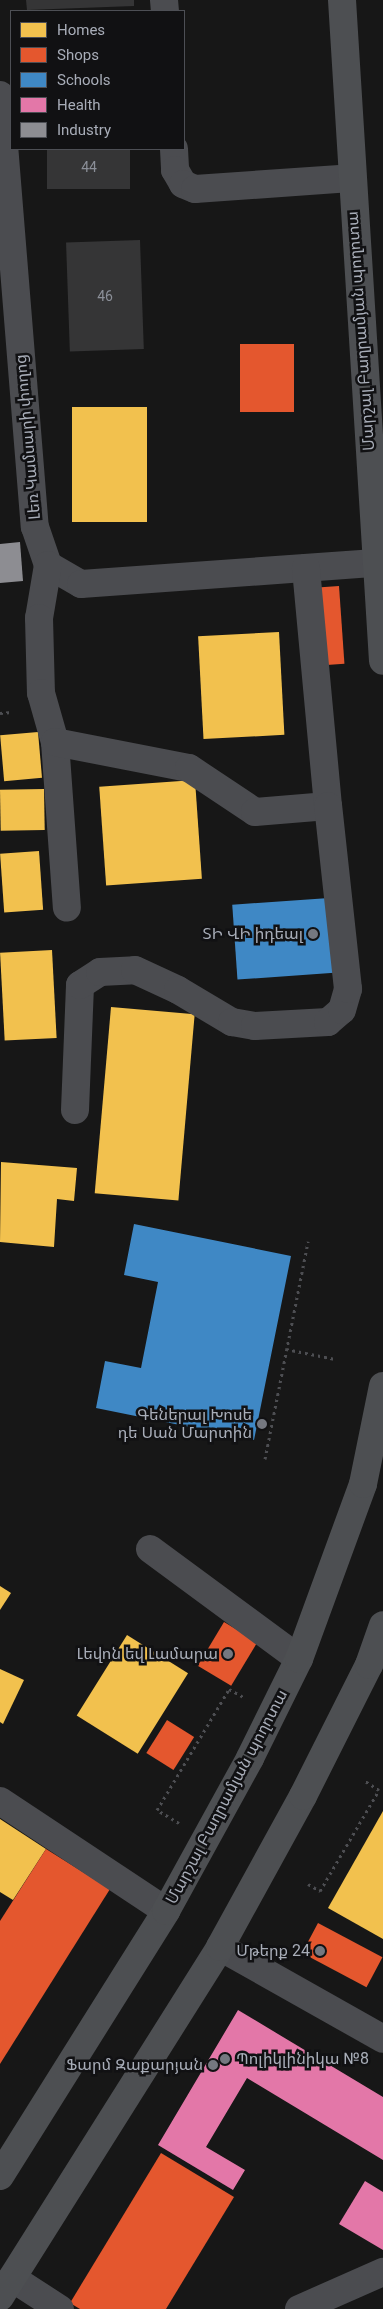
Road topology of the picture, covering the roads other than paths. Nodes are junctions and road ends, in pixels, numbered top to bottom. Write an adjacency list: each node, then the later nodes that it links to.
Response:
1 (342, 0): 4 (main road, Մարշալ Բաղրամյան պողոտա)
2 (0, 95): 6 (street, Լեռ Կամսարի փողոց)
3 (174, 150): 4 (street)
4 (351, 178): 5 (main road, Մարշալ Բաղրամյան պողոտա)
5 (375, 563): 7 (street); 8 (main road, Մարշալ Բաղրամյան պողոտա)
6 (48, 565): 7 (street); 9 (street)
7 (306, 568): 10 (street)
8 (383, 661)
9 (55, 742): 10 (street); 11 (street)
10 (328, 806): 12 (street)
11 (67, 908)
12 (75, 1110)
13 (383, 1386): 16 (main road, Մարշալ Բաղրամյան պողոտա)
14 (150, 1549): 16 (street)
15 (383, 1625): 19 (main road)
16 (299, 1658): 18 (main road, Մարշալ Բաղրամյան պողոտա)
17 (0, 1802): 18 (street)
18 (166, 1911): 21 (main road, Մարշալ Բաղրամյան պողոտա)
19 (220, 1947): 20 (street); 23 (main road)
20 (383, 2039)
21 (0, 2176)
22 (383, 2272): 25 (street)
23 (6, 2288): 24 (street)
24 (60, 2309)
25 (299, 2309)

